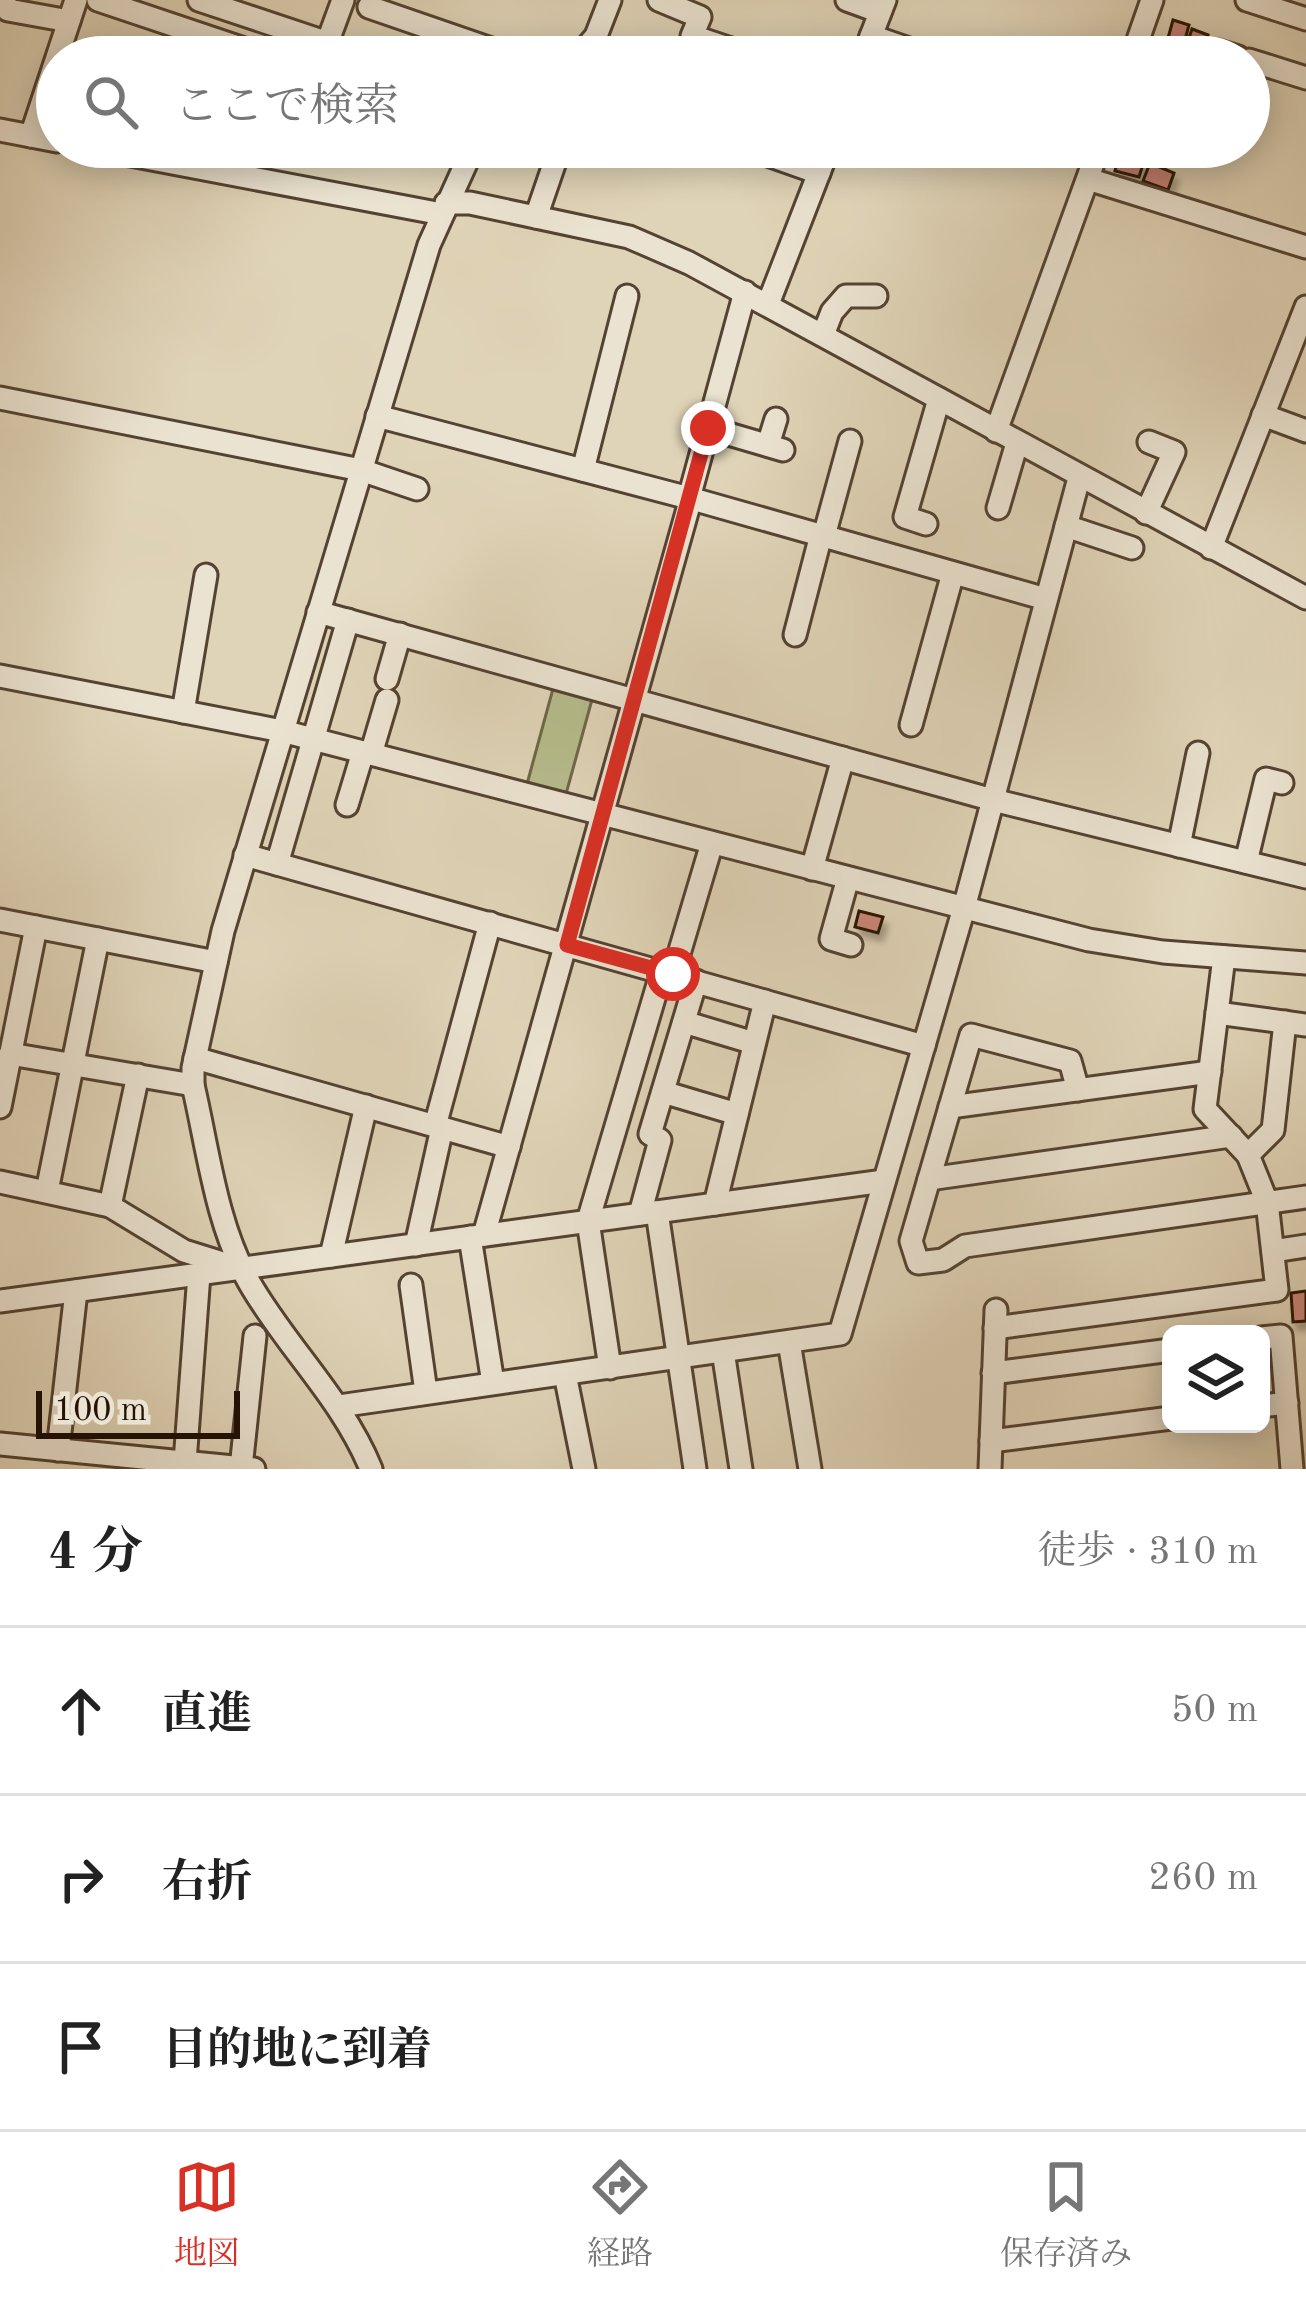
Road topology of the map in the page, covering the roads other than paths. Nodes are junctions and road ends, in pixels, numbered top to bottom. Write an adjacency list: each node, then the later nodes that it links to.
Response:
1 (4, 0): 12 (street)
2 (98, 0): 14 (street)
3 (199, 0): 15 (street)
4 (343, 0): 16 (street)
5 (610, 0): 18 (street)
6 (658, 0): 19 (street)
7 (847, 0): 10 (street)
8 (1152, 0): 21 (street)
9 (1247, 0): 13 (street)
10 (883, 6): 20 (street)
11 (369, 7): 17 (street)
12 (72, 10)
13 (1306, 19)
14 (205, 36)
15 (290, 36)
16 (330, 36)
17 (453, 36)
18 (597, 36)
19 (692, 36)
20 (871, 36)
21 (1139, 36)
22 (1270, 67): 23 (street)
23 (1306, 78)
24 (36, 121): 26 (street)
25 (0, 130): 26 (street)
26 (31, 136): 27 (street)
27 (36, 137)
28 (211, 168): 36 (street)
29 (464, 168): 36 (street)
30 (553, 168): 37 (street)
31 (805, 168): 34 (street)
32 (821, 168): 34 (street)
33 (1092, 168): 35 (street)
34 (819, 173): 42 (street)
35 (1088, 179): 38 (street); 51 (street)
36 (444, 208): 37 (street); 47 (street)
37 (536, 217): 39 (street)
38 (1306, 247)
39 (746, 292): 42 (street); 50 (street)
40 (627, 296): 57 (street)
41 (876, 296): 44 (street)
42 (768, 304): 44 (street)
43 (1306, 307): 48 (street)
44 (823, 335): 46 (street)
45 (0, 398): 56 (street)
46 (938, 399): 51 (street); 63 (street)
47 (377, 416): 56 (street); 57 (street)
48 (1263, 416): 52 (street); 67 (street)
49 (776, 419): 50 (street)
50 (708, 428): 60 (street)
51 (996, 431): 55 (street)
52 (1306, 431)
53 (850, 442): 65 (street)
54 (1149, 442): 62 (street)
55 (1017, 443): 58 (street); 61 (street)
56 (361, 470): 59 (street); 72 (street)
57 (583, 470): 60 (street)
58 (1079, 478): 62 (street); 64 (street)
59 (417, 489)
60 (690, 498): 65 (street); 77 (street)
61 (998, 508)
62 (1146, 513): 67 (street)
63 (926, 524)
64 (1066, 526): 66 (street); 71 (street)
65 (823, 536): 68 (street); 75 (street)
66 (1132, 548)
67 (1211, 548): 70 (street)
68 (953, 573): 71 (street); 79 (street)
69 (206, 575): 78 (street)
70 (1306, 598)
71 (1046, 599): 86 (street)
72 (317, 611): 73 (street); 80 (street)
73 (349, 620): 74 (street); 81 (street)
74 (400, 634): 77 (street); 82 (street)
75 (795, 634)
76 (0, 676): 78 (street)
77 (634, 699): 84 (street); 88 (street)
78 (183, 712): 80 (street)
79 (910, 725)
80 (282, 731): 81 (street); 91 (street)
81 (312, 740): 82 (street); 93 (street)
82 (367, 753): 87 (street); 88 (street)
83 (1198, 753): 90 (street)
84 (843, 758): 86 (street); 94 (street)
85 (1267, 779): 92 (street)
86 (993, 800): 90 (street); 97 (street)
87 (346, 805)
88 (605, 815): 89 (street); 102 (street)
89 (712, 843): 94 (street); 107 (street)
90 (1179, 846): 92 (street)
91 (245, 855): 93 (street); 105 (street)
92 (1246, 862): 95 (street)
93 (278, 864): 99 (street)
94 (812, 868): 96 (street)
95 (1306, 877)
96 (848, 878): 97 (street); 103 (street)
97 (964, 908): 104 (street); 114 (street)
98 (0, 920): 100 (street)
99 (490, 923): 102 (street); 127 (street)
100 (36, 927): 101 (street); 115 (street)
101 (98, 939): 105 (street); 117 (street)
102 (567, 945): 107 (street); 129 (street)
103 (851, 945)
104 (1224, 957): 106 (street); 110 (street)
105 (216, 962): 116 (street)
106 (1306, 964)
107 (668, 973): 108 (street); 140 (street)
108 (696, 981): 109 (street); 111 (street)
109 (765, 1000): 113 (street); 114 (street)
110 (1217, 1013): 112 (street); 118 (street)
111 (683, 1022): 113 (street); 122 (street)
112 (1296, 1024): 130 (street)
113 (754, 1042): 126 (street)
114 (924, 1046): 132 (street)
115 (10, 1054): 117 (street); 124 (street)
116 (195, 1058): 120 (street); 123 (street)
117 (73, 1065): 119 (street); 134 (street)
118 (1210, 1072): 121 (street); 128 (street)
119 (138, 1076): 120 (street); 138 (street)
120 (193, 1085): 146 (street)
121 (1078, 1090): 125 (street); 125 (street)
122 (663, 1092): 126 (street); 139 (street)
123 (366, 1106): 127 (street); 145 (street)
124 (0, 1107)
125 (950, 1107): 131 (street)
126 (737, 1114): 137 (street)
127 (438, 1127): 129 (street); 142 (street)
128 (1231, 1136): 130 (street); 131 (street)
129 (509, 1147): 141 (street)
130 (1248, 1155): 136 (street)
131 (929, 1179): 136 (street)
132 (884, 1181): 137 (street); 153 (street)
133 (0, 1182): 134 (street)
134 (47, 1191): 138 (street)
135 (1306, 1197): 136 (street)
136 (1268, 1202): 144 (street)
137 (715, 1204): 139 (street)
138 (110, 1206): 146 (street)
139 (649, 1213): 140 (street); 156 (street)
140 (589, 1221): 141 (street); 157 (street)
141 (477, 1236): 142 (street); 160 (street)
142 (416, 1244): 145 (street)
143 (1306, 1246): 144 (street)
144 (1273, 1251): 158 (street)
145 (332, 1256): 146 (street)
146 (241, 1268): 147 (street); 164 (street)
147 (199, 1274): 149 (street); 170 (street)
148 (411, 1285): 161 (street)
149 (76, 1291): 150 (street); 168 (street)
150 (0, 1301)
151 (255, 1336): 171 (street)
152 (1270, 1337): 162 (street)
153 (789, 1342): 154 (street); 177 (street)
154 (723, 1351): 156 (street); 176 (street)
155 (1162, 1351): 158 (street)
156 (680, 1358): 157 (street); 175 (street)
157 (610, 1368): 159 (street)
158 (993, 1373): 166 (street)
159 (566, 1374): 160 (street); 174 (street)
160 (493, 1383): 161 (street)
161 (426, 1392): 164 (street)
162 (1287, 1403): 163 (street); 169 (street)
163 (1270, 1405)
164 (339, 1406): 173 (street)
165 (1162, 1419): 166 (street)
166 (991, 1441): 178 (street)
167 (0, 1444): 168 (street)
168 (58, 1450): 170 (street)
169 (1296, 1459)
170 (184, 1462): 171 (street)
171 (241, 1468): 172 (street)
172 (254, 1469)
173 (371, 1469)
174 (584, 1469)
175 (695, 1469)
176 (741, 1469)
177 (810, 1469)
178 (990, 1469)

